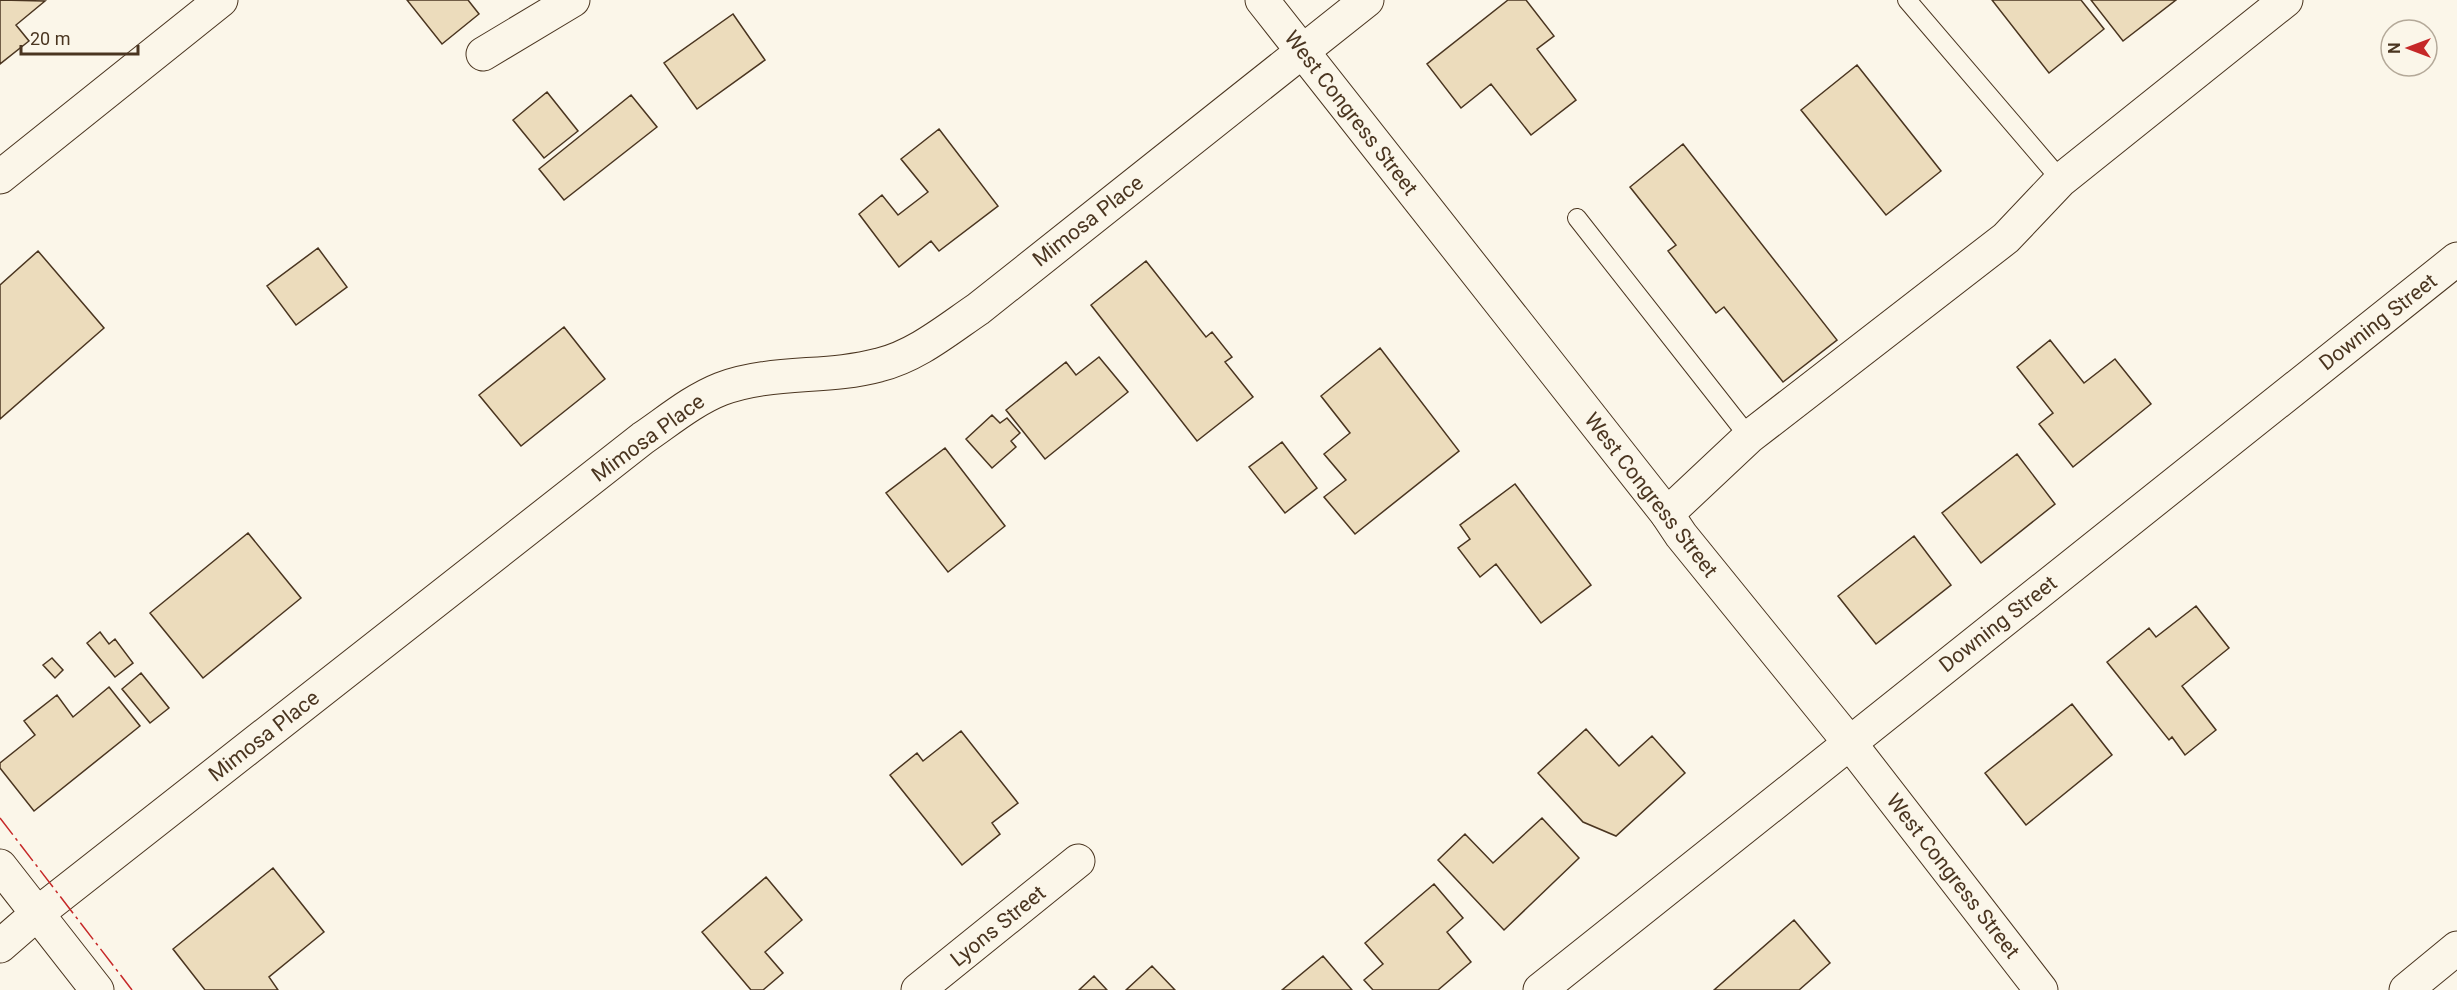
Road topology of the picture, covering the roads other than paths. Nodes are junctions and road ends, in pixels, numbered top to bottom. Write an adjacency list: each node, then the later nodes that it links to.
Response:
1 (221, 0): 9 (street)
2 (573, 0): 8 (street)
3 (1262, 0): 7 (street, West Congress Street)
4 (1367, 0): 7 (street, Mimosa Place)
5 (1907, 0): 10 (lane)
6 (2286, 0): 10 (street)
7 (1302, 52): 14 (street, West Congress Street); 18 (street, Mimosa Place)
8 (483, 54)
9 (0, 177)
10 (2061, 180): 13 (street)
11 (1577, 218): 13 (lane)
12 (2457, 259): 15 (street, Downing Street)
13 (1749, 437): 14 (street)
14 (1666, 514): 15 (street, West Congress Street)
15 (1849, 742): 23 (street, Downing Street); 24 (street, West Congress Street)
16 (1078, 861): 22 (street, Lyons Street)
17 (0, 866): 18 (street)
18 (38, 913): 19 (street, Mimosa Place); 21 (street)
19 (0, 946)
20 (2457, 948): 25 (street)
21 (97, 990)
22 (918, 990)
23 (1540, 990)
24 (2041, 990)
25 (2406, 990)

